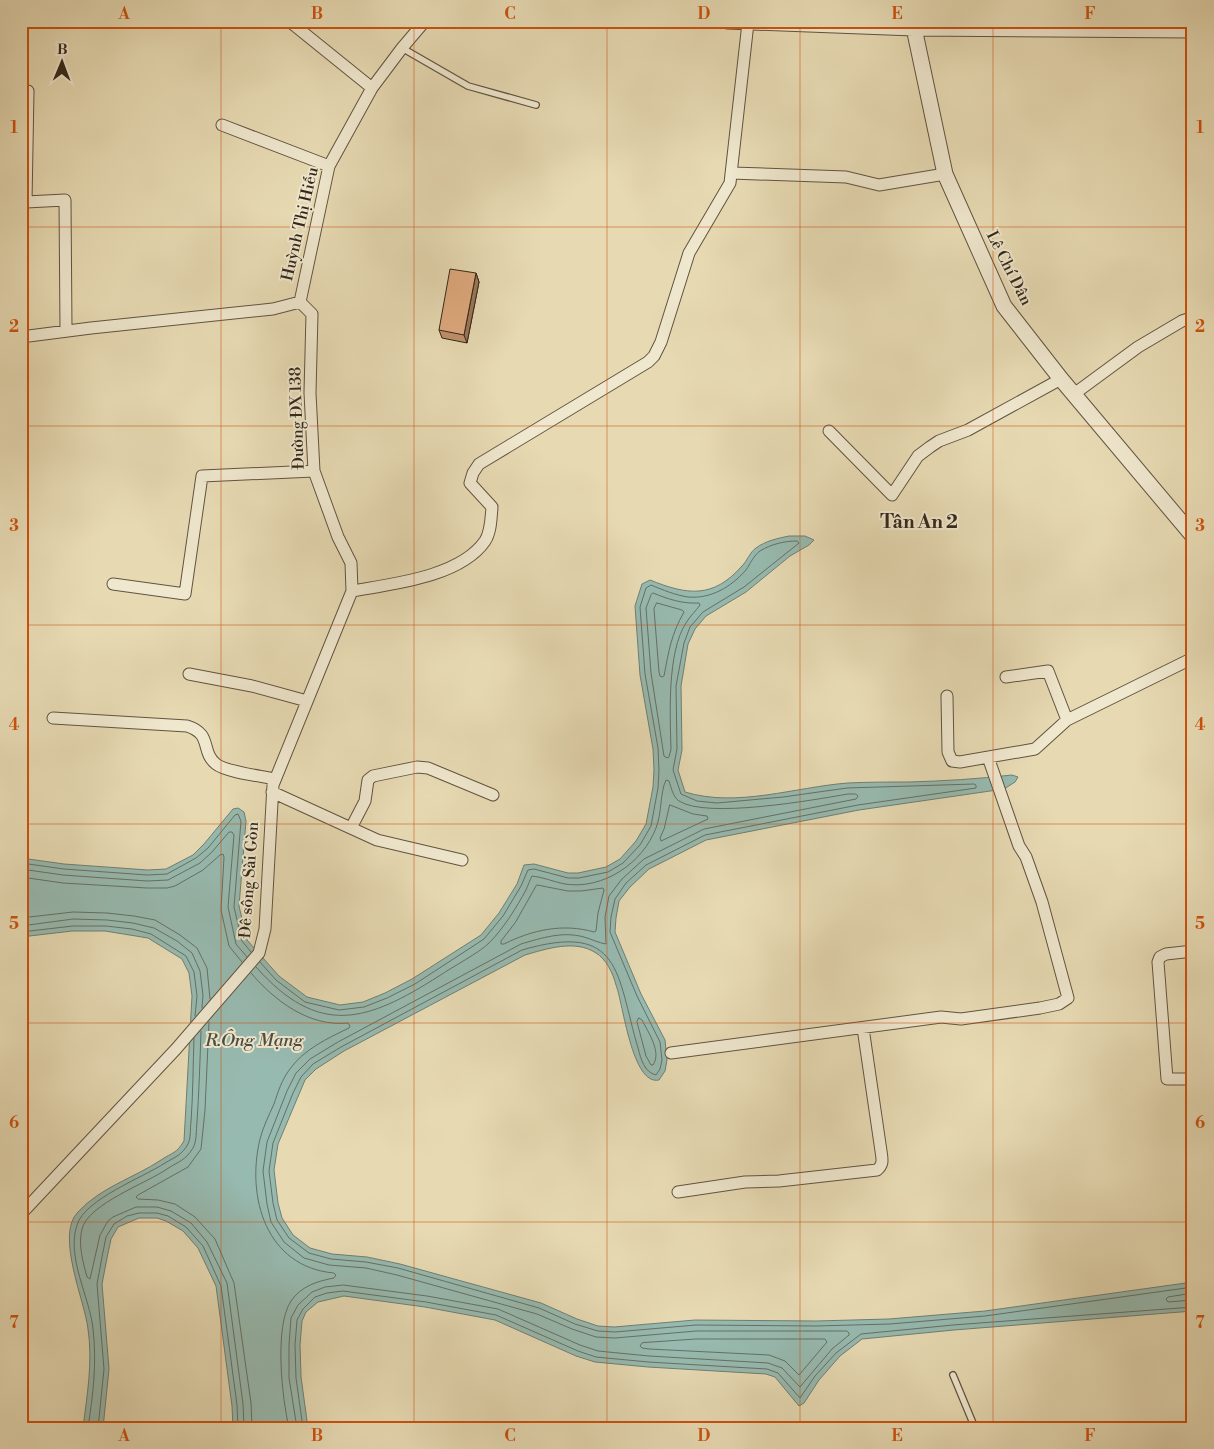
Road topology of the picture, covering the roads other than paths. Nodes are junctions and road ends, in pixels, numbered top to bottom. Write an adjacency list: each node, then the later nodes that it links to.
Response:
1 (289, 21): 8 (street)
2 (425, 21): 7 (street, Huỳnh Thị Hiếu)
3 (727, 21): 4 (street)
4 (748, 23): 5 (street); 13 (street)
5 (915, 25): 6 (street); 14 (street, Lê Chí Dân)
6 (1193, 30)
7 (402, 48): 8 (street, Huỳnh Thị Hiếu); 10 (lane)
8 (372, 88): 12 (street, Huỳnh Thị Hiếu)
9 (28, 91): 17 (street)
10 (536, 105)
11 (222, 125): 12 (street)
12 (329, 166): 15 (street, Huỳnh Thị Hiếu)
13 (732, 173): 14 (street); 25 (street)
14 (945, 174): 19 (street, Lê Chí Dân)
15 (300, 302): 17 (street, Huỳnh Thị Hiếu); 22 (street, Đường ĐX 138)
16 (1193, 325): 20 (street)
17 (66, 330): 18 (street, Huỳnh Thị Hiếu)
18 (21, 337)
19 (1061, 379): 20 (street, Lê Chí Dân); 21 (street)
20 (1074, 394): 23 (street, Lê Chí Dân)
21 (829, 431)
22 (314, 472): 24 (street); 25 (street, Đường ĐX 138)
23 (1193, 536)
24 (113, 584)
25 (352, 591): 30 (street, Đê sông Sài Gòn)
26 (1193, 658): 32 (street)
27 (189, 674): 30 (street)
28 (1006, 677): 32 (street)
29 (948, 696): 33 (street)
30 (307, 701): 34 (street, Đê sông Sài Gòn)
31 (53, 718): 34 (street)
32 (1067, 720): 33 (street)
33 (988, 758): 40 (street)
34 (275, 779): 35 (street, Đê sông Sài Gòn)
35 (272, 792): 37 (street); 44 (street, Đê sông Sài Gòn)
36 (493, 795): 37 (street)
37 (351, 828): 38 (street)
38 (462, 860)
39 (1193, 951): 42 (street)
40 (862, 1028): 41 (street); 43 (street)
41 (671, 1053)
42 (1193, 1079)
43 (678, 1192)
44 (21, 1214)
45 (953, 1375): 46 (lane)
46 (975, 1428)

